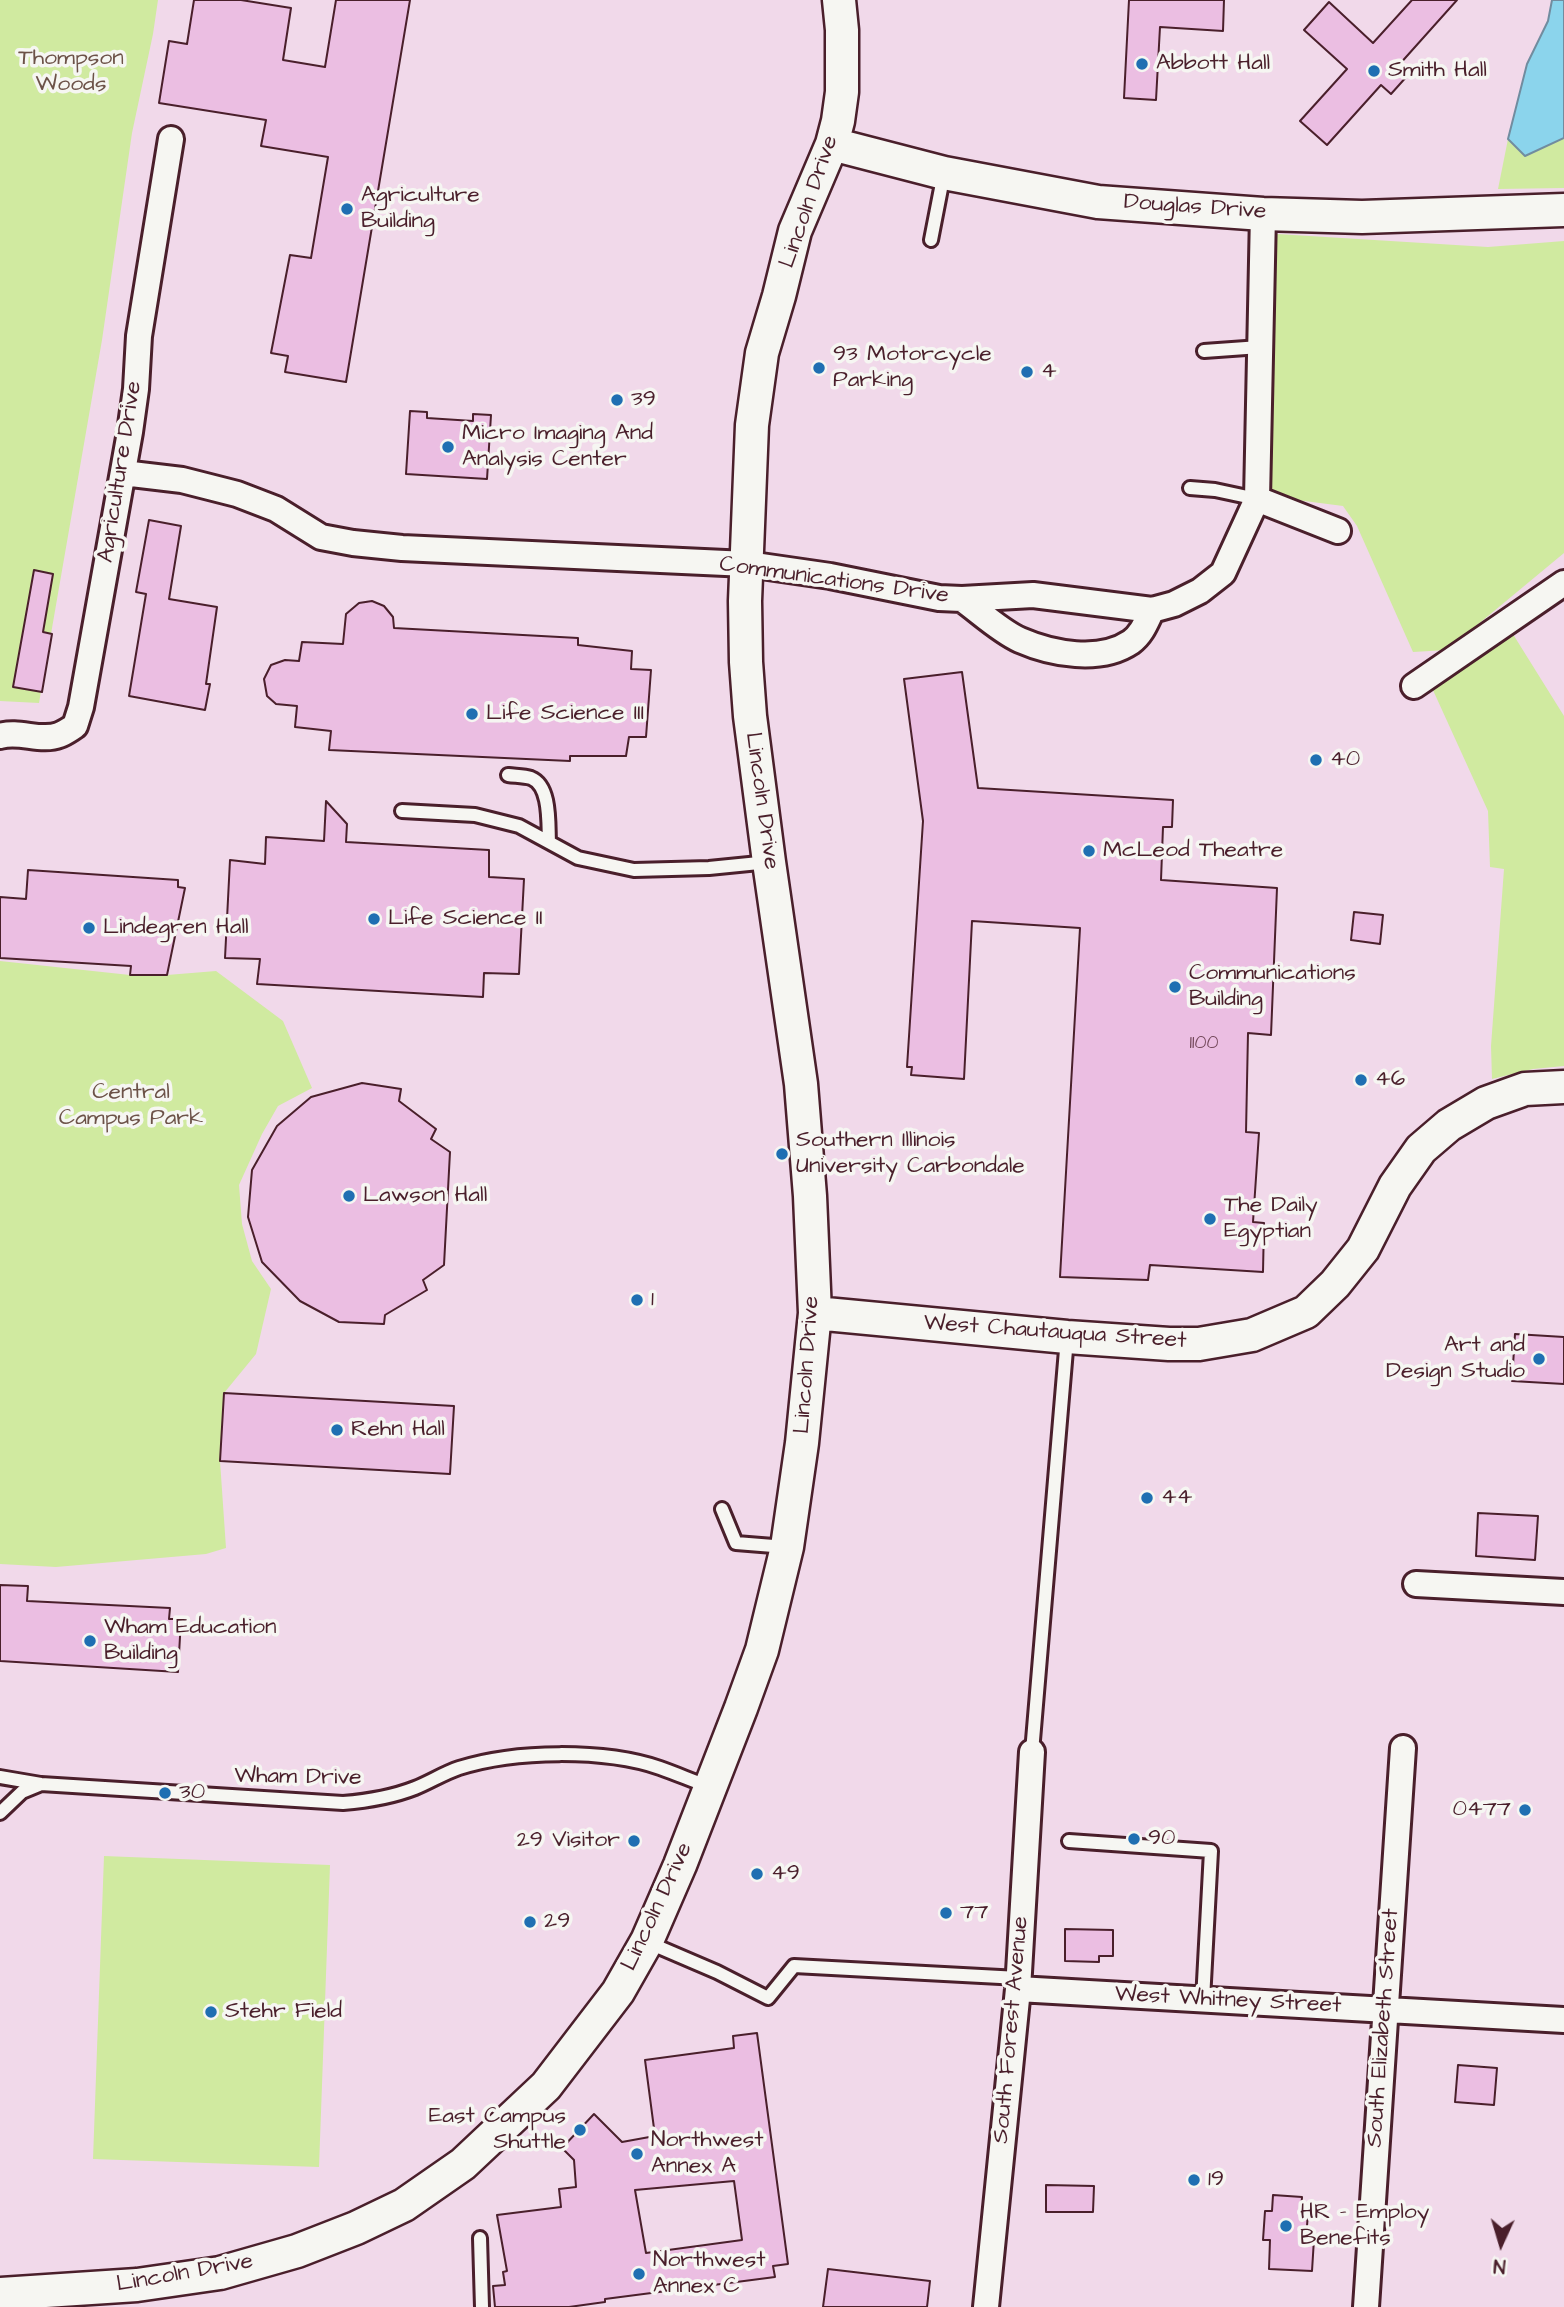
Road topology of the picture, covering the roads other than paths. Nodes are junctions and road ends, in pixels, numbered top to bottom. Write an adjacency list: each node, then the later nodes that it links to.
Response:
1 (839, 0): 3 (street, Lincoln Drive)
2 (171, 138): 10 (street, Agriculture Drive)
3 (832, 144): 4 (street, Douglas Drive); 14 (street, Lincoln Drive)
4 (944, 173): 6 (street, Douglas Drive); 7 (lane)
5 (1564, 210): 6 (street, Douglas Drive)
6 (1263, 214): 8 (street, Communications Drive)
7 (931, 240)
8 (1260, 347): 9 (lane); 12 (street, Communications Drive)
9 (1204, 351)
10 (123, 472): 14 (street, Communications Drive); 19 (street, Agriculture Drive)
11 (1190, 488): 12 (lane)
12 (1257, 499): 13 (street); 17 (street, Communications Drive)
13 (1338, 531)
14 (747, 564): 16 (street, Communications Drive); 23 (street, Lincoln Drive)
15 (1564, 583): 18 (street)
16 (962, 599): 17 (street, Communications Drive); 17 (street)
17 (1152, 610)
18 (1415, 686)
19 (0, 736)
20 (508, 775): 22 (lane)
21 (402, 811): 22 (lane)
22 (549, 842): 23 (lane)
23 (769, 862): 25 (street, Lincoln Drive)
24 (1564, 1087): 26 (street, West Chautauqua Street)
25 (815, 1313): 26 (street, West Chautauqua Street); 28 (street, Lincoln Drive)
26 (1067, 1337): 32 (lane)
27 (722, 1509): 28 (lane)
28 (787, 1547): 35 (street, Lincoln Drive)
29 (1416, 1584): 30 (street)
30 (1564, 1592)
31 (1404, 1748): 41 (street, South Elizabeth Street)
32 (1032, 1752): 39 (street, South Forest Avenue)
33 (0, 1777): 34 (lane, Wham Drive)
34 (41, 1784): 35 (lane, Wham Drive); 36 (lane)
35 (710, 1788): 38 (street, Lincoln Drive)
36 (0, 1813)
37 (1069, 1841): 40 (lane)
38 (647, 1941): 39 (lane); 44 (street, Lincoln Drive)
39 (1018, 1983): 40 (street, West Whitney Street); 46 (street, South Forest Avenue)
40 (1203, 2000): 41 (street, West Whitney Street)
41 (1384, 2011): 42 (street, West Whitney Street); 47 (street, South Elizabeth Street)
42 (1564, 2020)
43 (480, 2238): 45 (lane)
44 (0, 2294)
45 (482, 2307)
46 (986, 2307)
47 (1366, 2307)

